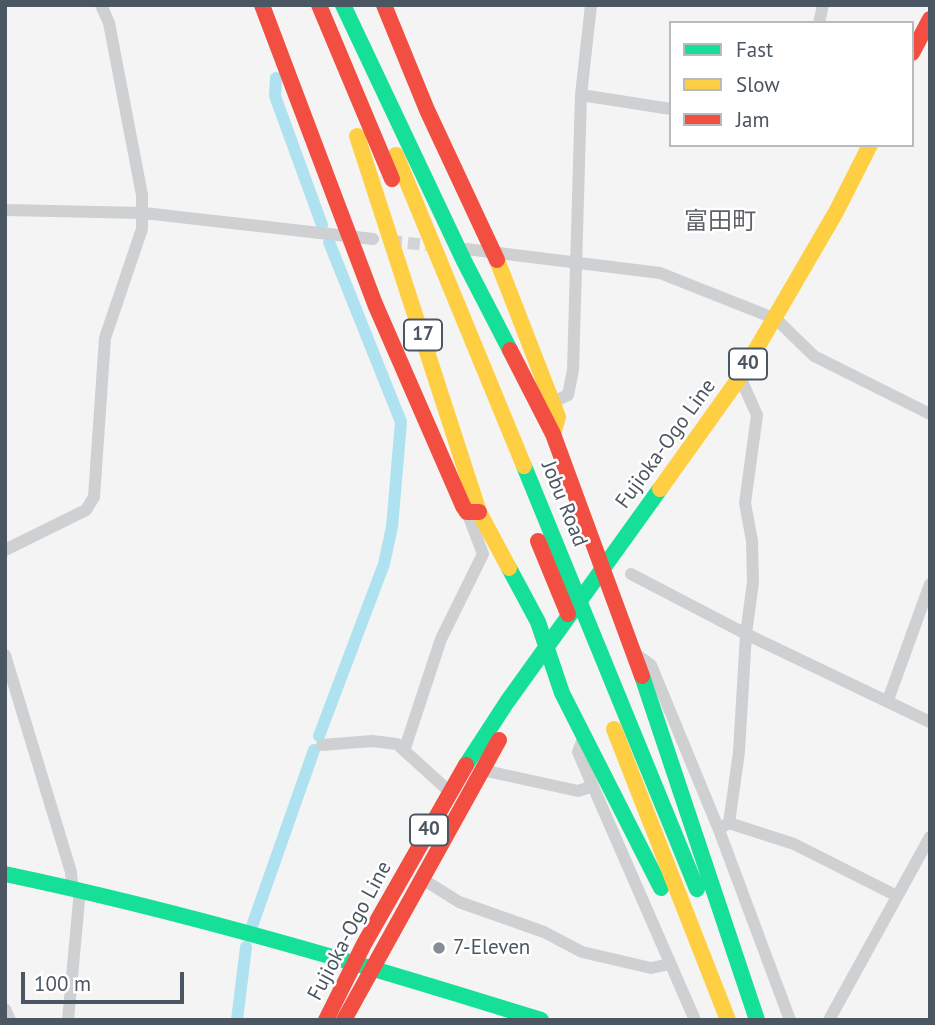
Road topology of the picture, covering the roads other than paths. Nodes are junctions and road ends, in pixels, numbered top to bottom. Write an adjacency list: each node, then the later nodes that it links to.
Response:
1 (101, 5): 13 (street)
2 (262, 5): 14 (main road)
3 (343, 5): 23 (main road)
4 (384, 5): 17 (main road)
5 (591, 5): 9 (street)
6 (326, 7): 24 (main road, 17); 55 (main road, Jobu Road / 17); 64 (main road, Jobu Road / 17)
7 (930, 19): 8 (main road)
8 (914, 49)
9 (581, 95): 10 (street); 18 (street)
10 (669, 108)
11 (869, 147): 19 (main road, Fujioka-Ogo Line / 40)
12 (5, 210): 13 (street)
13 (144, 213): 14 (street); 25 (street)
14 (348, 235): 15 (street); 24 (main road)
15 (373, 239)
16 (466, 249): 17 (street)
17 (495, 254): 18 (street); 21 (main road)
18 (576, 262): 19 (street); 21 (street)
19 (776, 319): 20 (main road, Fujioka-Ogo Line / 40); 22 (street)
20 (740, 377): 26 (main road, Fujioka-Ogo Line / 40); 32 (street)
21 (553, 402): 23 (main road)
22 (930, 414)
23 (553, 434): 26 (main road)
24 (473, 512): 30 (main road, 17); 40 (street)
25 (5, 550)
26 (602, 568): 29 (main road, Fujioka-Ogo Line / 40); 31 (main road)
27 (631, 574): 32 (street)
28 (930, 584): 36 (street)
29 (575, 607): 30 (main road); 31 (main road); 33 (main road, Fujioka-Ogo Line / 40)
30 (531, 609): 33 (main road, 17)
31 (623, 627): 35 (main road)
32 (746, 634): 36 (street); 44 (street)
33 (546, 650): 38 (main road, 17); 41 (main road, Fujioka-Ogo Line / 40); 43 (main road, Fujioka-Ogo Line / 40)
34 (5, 655): 50 (street)
35 (635, 656): 44 (street); 65 (main road)
36 (888, 700): 37 (street)
37 (930, 722)
38 (586, 737): 42 (street); 55 (main road, 17)
39 (322, 745): 40 (street)
40 (405, 748): 43 (street)
41 (482, 770): 42 (street); 49 (main road, 40)
42 (593, 786): 53 (street)
43 (450, 792): 52 (main road, Fujioka-Ogo Line / 40)
44 (724, 827): 46 (street); 51 (street)
45 (930, 837): 51 (street)
46 (728, 856): 47 (street); 66 (street)
47 (711, 862)
48 (5, 874): 50 (main road)
49 (421, 878): 53 (street); 54 (main road, 40)
50 (76, 889): 52 (main road); 58 (street)
51 (897, 896): 67 (street)
52 (354, 963): 54 (main road); 59 (main road, Fujioka-Ogo Line / 40)
53 (670, 964): 62 (street)
54 (372, 968): 60 (main road, 40); 61 (main road)
55 (719, 998): 63 (main road, Jobu Road / 17)
56 (5, 1009): 57 (street)
57 (10, 1020)
58 (68, 1020)
59 (327, 1020)
60 (344, 1020)
61 (541, 1020)
62 (695, 1020)
63 (728, 1020)
64 (750, 1020)
65 (757, 1020)
66 (790, 1020)
67 (829, 1020)

